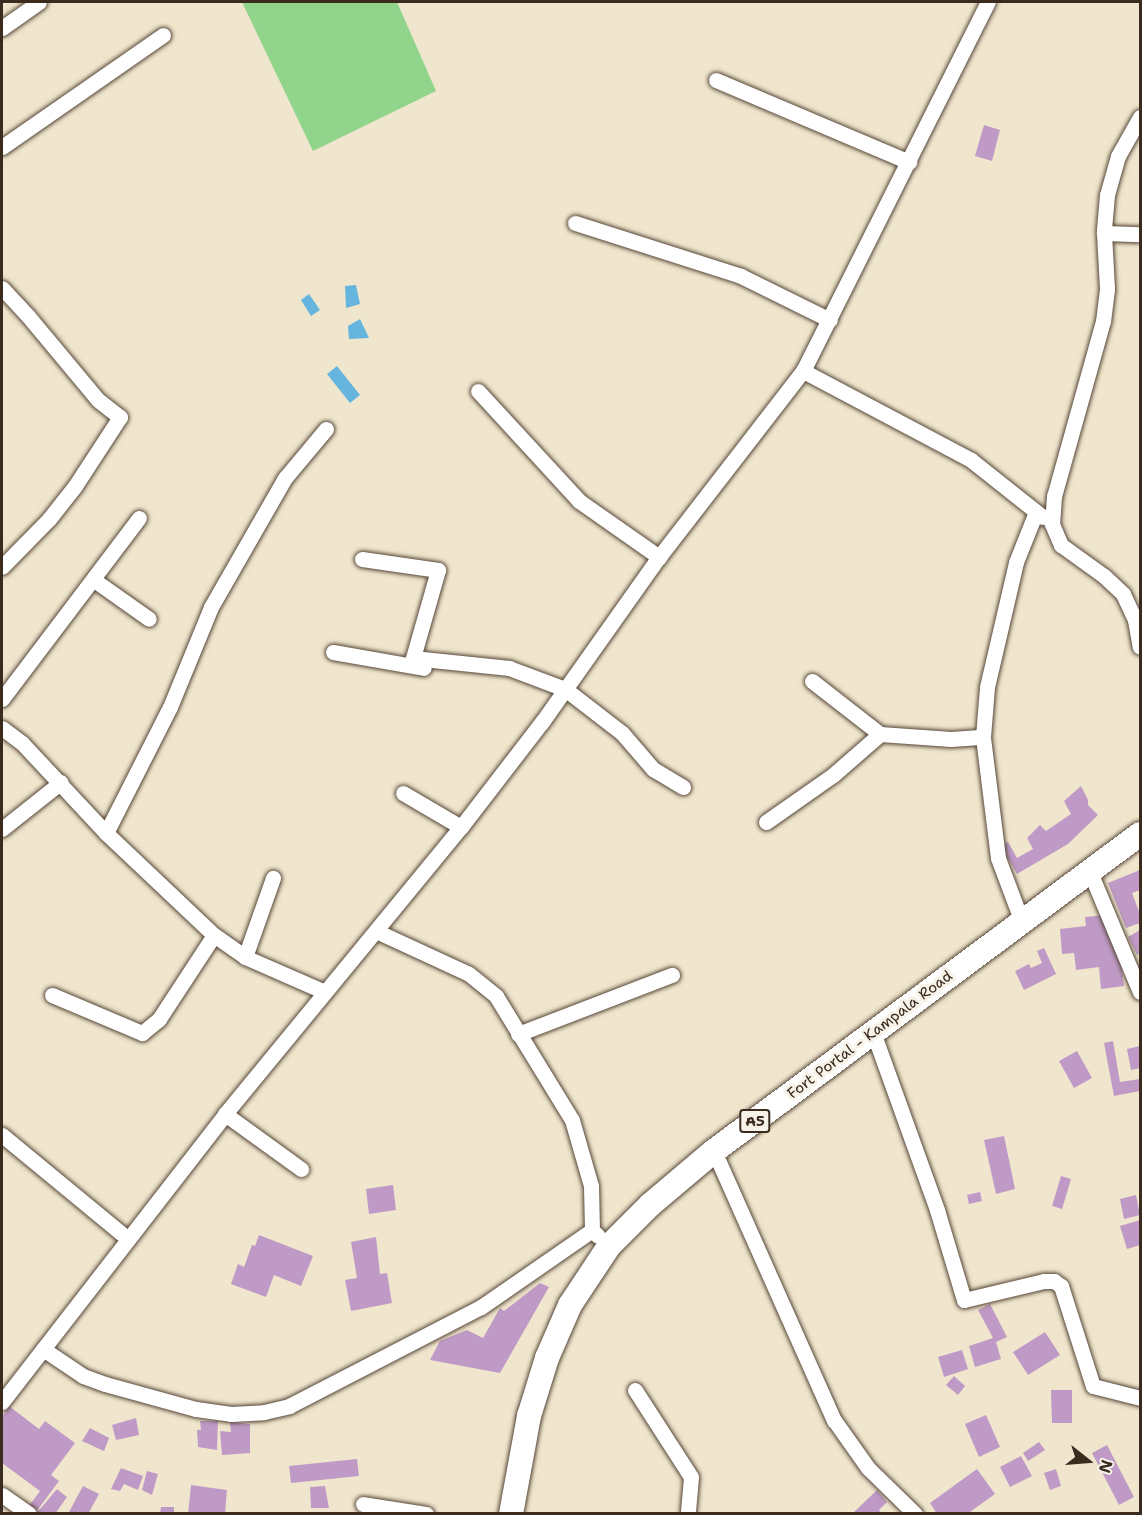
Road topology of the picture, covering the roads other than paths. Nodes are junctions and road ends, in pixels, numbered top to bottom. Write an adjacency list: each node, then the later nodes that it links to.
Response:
1 (39, 2): 3 (street)
2 (988, 2): 8 (street)
3 (2, 28)
4 (163, 35): 7 (street)
5 (716, 80): 8 (street)
6 (1140, 117): 10 (street)
7 (2, 147)
8 (909, 162): 13 (street)
9 (575, 223): 13 (street)
10 (1104, 233): 11 (street); 19 (street)
11 (1140, 234)
12 (2, 288): 22 (street)
13 (830, 320): 14 (street)
14 (803, 371): 17 (street); 20 (street)
15 (478, 391): 20 (street)
16 (326, 429): 40 (street)
17 (1036, 512): 19 (street); 33 (street)
18 (139, 518): 23 (street)
19 (1052, 524): 25 (street)
20 (659, 557): 29 (street)
21 (362, 559): 27 (street)
22 (2, 567)
23 (94, 580): 24 (street); 30 (street)
24 (149, 619)
25 (1140, 647)
26 (333, 652): 27 (street)
27 (426, 659): 29 (street)
28 (812, 681): 32 (street)
29 (566, 689): 35 (street); 38 (street)
30 (2, 699)
31 (2, 728): 34 (street)
32 (880, 735): 33 (street); 37 (street)
33 (983, 737): 44 (street)
34 (61, 782): 39 (street); 40 (street)
35 (683, 786)
36 (403, 793): 38 (street)
37 (766, 822)
38 (461, 827): 45 (street)
39 (2, 829)
40 (106, 833): 46 (street)
41 (1140, 834): 42 (main road, Fort Portal - Kampala Road / A5)
42 (1090, 872): 44 (main road, Fort Portal - Kampala Road / A5); 50 (street)
43 (273, 878): 47 (street)
44 (1022, 922): 52 (main road, Fort Portal - Kampala Road / A5)
45 (375, 931): 49 (street); 53 (street)
46 (214, 935): 47 (street); 51 (street)
47 (245, 957): 49 (street)
48 (672, 975): 53 (street)
49 (325, 992): 54 (street)
50 (1140, 992)
51 (52, 995)
52 (873, 1032): 56 (main road, Fort Portal - Kampala Road / A5); 62 (street)
53 (518, 1034): 58 (street)
54 (225, 1114): 57 (street); 59 (street)
55 (2, 1135): 59 (street)
56 (714, 1151): 58 (main road, Fort Portal - Kampala Road / A5); 70 (street)
57 (302, 1169)
58 (600, 1238): 60 (street); 68 (main road, Fort Portal - Kampala Road / A5)
59 (128, 1239): 60 (street)
60 (43, 1349): 63 (street)
61 (635, 1390): 69 (street)
62 (1140, 1398)
63 (2, 1402)
64 (2, 1495): 66 (street)
65 (363, 1504): 67 (street)
66 (29, 1514)
67 (426, 1514)
68 (510, 1514)
69 (688, 1514)
70 (915, 1514)

